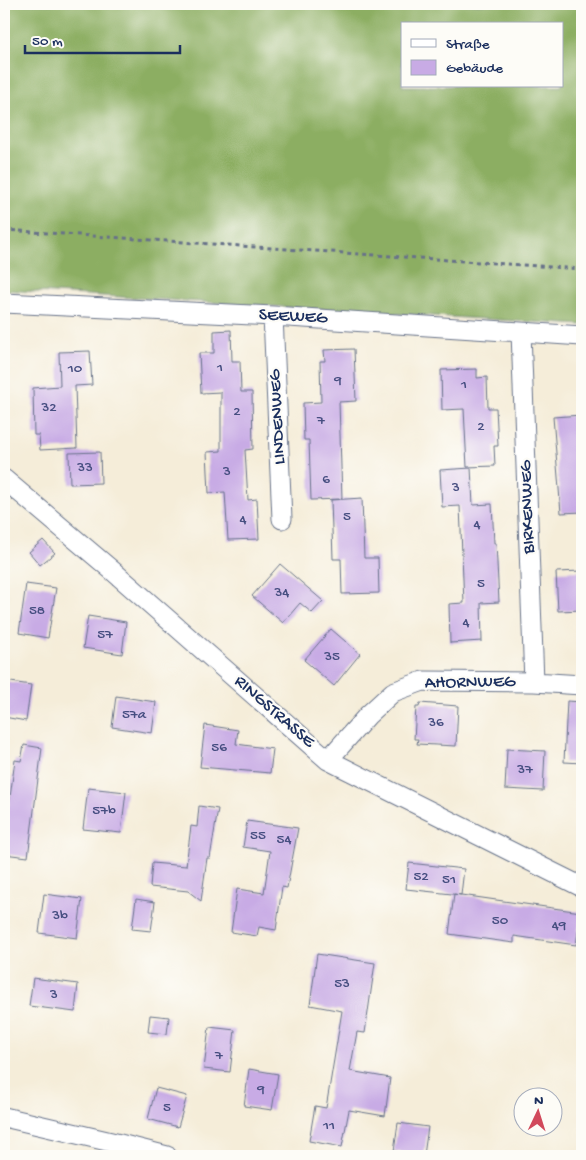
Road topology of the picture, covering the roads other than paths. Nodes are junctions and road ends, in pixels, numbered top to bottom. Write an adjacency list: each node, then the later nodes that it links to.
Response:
1 (4, 303): 2 (street, SEEWEG)
2 (273, 316): 3 (street, SEEWEG); 6 (street, LINDENWEG)
3 (521, 332): 4 (street, SEEWEG); 7 (street, BIRKENWEG)
4 (582, 336)
5 (4, 479): 9 (street, RINGSTRASSE)
6 (282, 519)
7 (534, 682): 8 (street, AHORNWEG); 9 (street, AHORNWEG)
8 (582, 685)
9 (328, 760): 10 (street, RINGSTRASSE)
10 (582, 887)
11 (4, 1117): 12 (street)
12 (168, 1156)

